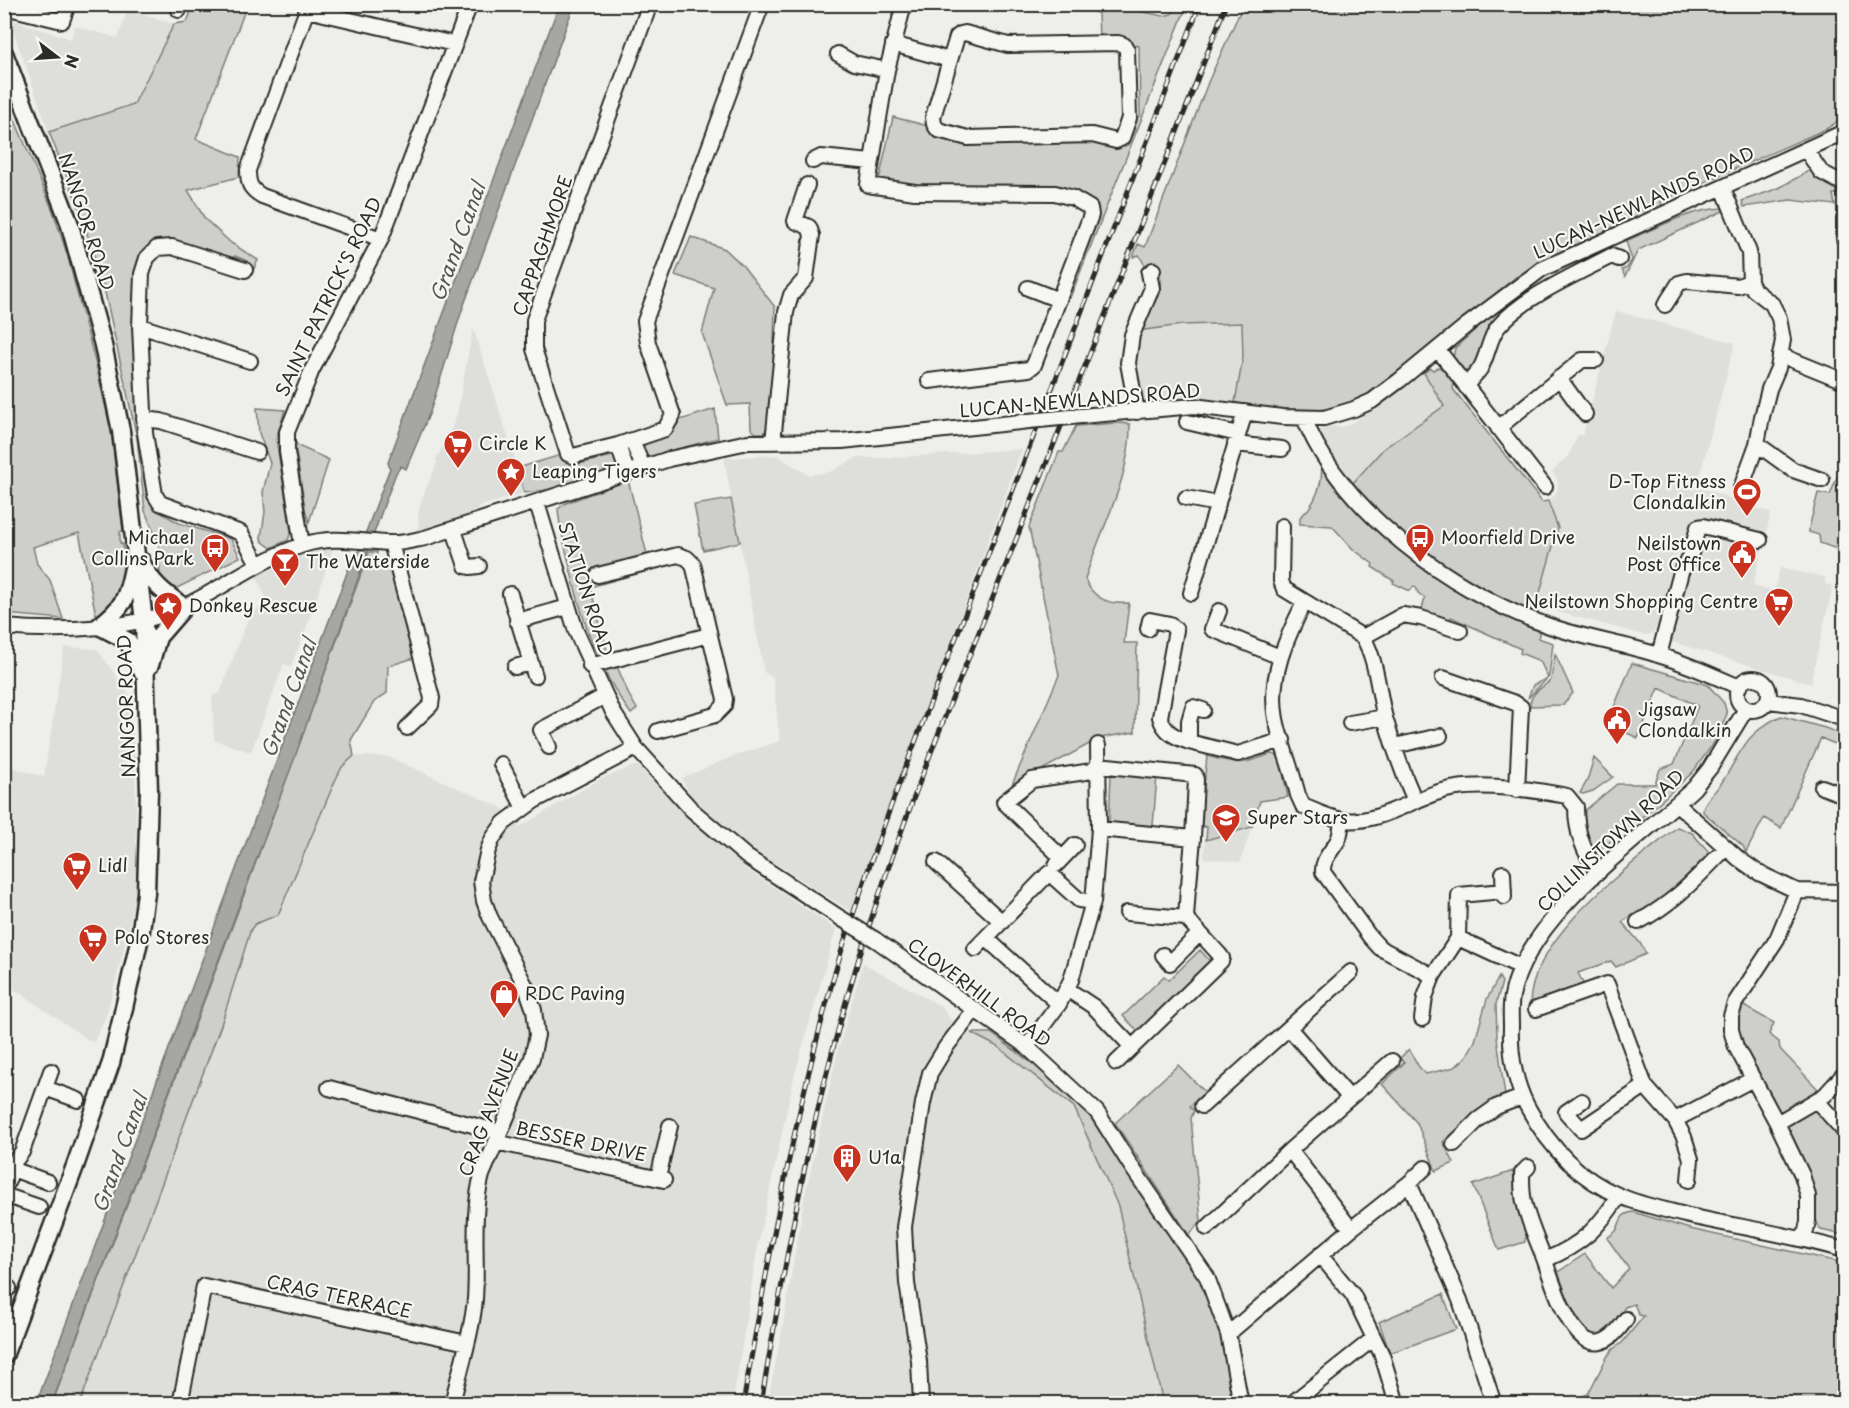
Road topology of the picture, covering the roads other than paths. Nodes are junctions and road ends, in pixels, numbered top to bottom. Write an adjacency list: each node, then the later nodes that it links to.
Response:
1 (68, 4): 7 (street)
2 (470, 4): 8 (street, SAINT PATRICK'S ROAD)
3 (650, 4): 51 (street, CAPPAGHMORE)
4 (762, 4): 48 (street, CAPPAGHMORE)
5 (903, 4): 9 (street)
6 (308, 7): 8 (street); 22 (street)
7 (13, 9)
8 (454, 44): 22 (street, SAINT PATRICK'S ROAD)
9 (893, 44): 12 (street); 13 (street)
10 (4, 53): 67 (main road, NANGOR ROAD)
11 (838, 54): 13 (street)
12 (950, 60): 12 (street)
13 (887, 70): 17 (street)
14 (1845, 132): 15 (street, LUCAN-NEWLANDS ROAD)
15 (1806, 150): 18 (street); 20 (street, LUCAN-NEWLANDS ROAD)
16 (813, 161): 17 (street)
17 (871, 162): 29 (street)
18 (1845, 184)
19 (807, 185): 49 (street)
20 (1723, 188): 27 (street); 32 (street, LUCAN-NEWLANDS ROAD)
21 (1845, 219): 23 (street)
22 (381, 239): 66 (street, SAINT PATRICK'S ROAD)
23 (1845, 239)
24 (1619, 259): 39 (street)
25 (245, 270): 31 (street)
26 (1153, 270): 41 (street)
27 (1750, 282): 30 (street); 33 (street)
28 (1028, 288): 29 (street)
29 (1059, 300): 37 (street)
30 (1665, 304)
31 (141, 326): 35 (street); 44 (street)
32 (1438, 350): 39 (street); 43 (street, LUCAN-NEWLANDS ROAD)
33 (1780, 355): 38 (street); 50 (street)
34 (1596, 360): 36 (street)
35 (250, 361)
36 (1559, 378): 42 (street); 46 (street)
37 (929, 381)
38 (1845, 381)
39 (1466, 387): 46 (street)
40 (1245, 411): 41 (street, LUCAN-NEWLANDS ROAD); 43 (street, LUCAN-NEWLANDS ROAD); 47 (street)
41 (1137, 412): 49 (street, LUCAN-NEWLANDS ROAD, bridge)
42 (1585, 414)
43 (1304, 418): 85 (street)
44 (144, 419): 53 (street); 68 (street)
45 (1187, 422): 47 (street)
46 (1498, 428): 57 (street)
47 (1237, 439): 52 (street); 61 (street)
48 (632, 441): 51 (street, CAPPAGHMORE); 54 (street)
49 (773, 442): 54 (street, LUCAN-NEWLANDS ROAD)
50 (1757, 444): 56 (street); 58 (street)
51 (618, 445): 55 (street)
52 (1282, 449)
53 (257, 452)
54 (643, 467): 55 (street, LUCAN-NEWLANDS ROAD)
55 (627, 472): 60 (street, LUCAN-NEWLANDS ROAD)
56 (1822, 480)
57 (1545, 487)
58 (1741, 488)
59 (1186, 498): 61 (street)
60 (537, 503): 63 (street, LUCAN-NEWLANDS ROAD); 75 (street, STATION ROAD)
61 (1218, 504): 71 (street)
62 (1282, 526): 73 (street)
63 (454, 530): 65 (street, LUCAN-NEWLANDS ROAD); 69 (street)
64 (1760, 540): 85 (street)
65 (391, 543): 66 (street, LUCAN-NEWLANDS ROAD); 99 (street)
66 (303, 545): 68 (street, LUCAN-NEWLANDS ROAD)
67 (136, 550): 74 (main road); 77 (main road, NANGOR ROAD); 79 (main road)
68 (258, 564): 74 (street, LUCAN-NEWLANDS ROAD)
69 (479, 566)
70 (598, 575): 83 (street)
71 (1191, 593)
72 (510, 594): 78 (street)
73 (1304, 603): 84 (street); 86 (street)
74 (184, 607): 77 (street, LUCAN-NEWLANDS ROAD); 90 (main road)
75 (568, 607): 78 (street); 87 (street, STATION ROAD)
76 (1219, 611): 86 (street)
77 (144, 621): 79 (street, LUCAN-NEWLANDS ROAD); 90 (main road, NANGOR ROAD)
78 (517, 621): 88 (street)
79 (99, 626): 80 (street, LUCAN-NEWLANDS ROAD); 90 (main road)
80 (4, 627)
81 (1148, 629): 103 (street)
82 (1460, 631): 84 (street)
83 (709, 635): 87 (street); 100 (street)
84 (1363, 637): 96 (street)
85 (1659, 655): 91 (street)
86 (1280, 657): 102 (street)
87 (590, 666): 92 (street, STATION ROAD)
88 (515, 667)
89 (1443, 678): 111 (street)
90 (146, 680): 189 (main road, NANGOR ROAD)
91 (1739, 687): 93 (street); 94 (street)
92 (605, 696): 106 (street); 107 (street, STATION ROAD)
93 (1768, 701): 94 (street); 97 (street)
94 (1746, 709): 114 (street, COLLINSTOWN ROAD)
95 (1203, 710): 103 (street)
96 (1385, 717): 98 (street); 105 (street)
97 (1845, 719)
98 (1350, 723)
99 (407, 728)
100 (658, 731)
101 (1440, 736): 105 (street)
102 (1283, 740): 103 (street); 116 (street)
103 (1189, 742)
104 (1098, 745): 109 (street)
105 (1394, 746): 113 (street)
106 (549, 747)
107 (636, 748): 115 (street, CRAG AVENUE); 143 (street, CLOVERHILL ROAD, bridge)
108 (501, 764): 115 (street)
109 (1098, 765): 117 (street); 118 (street); 121 (street)
110 (1822, 787): 112 (street)
111 (1517, 790): 113 (street); 123 (street)
112 (1845, 795)
113 (1415, 801): 116 (street)
114 (1677, 804): 120 (street); 123 (street, COLLINSTOWN ROAD)
115 (524, 808): 167 (street, CRAG AVENUE)
116 (1342, 820): 140 (street)
117 (1099, 829): 118 (street); 128 (street)
118 (1193, 838): 130 (street)
119 (1075, 845): 121 (street)
120 (1726, 848): 126 (street); 132 (street)
121 (1061, 857): 124 (street)
122 (936, 862): 131 (street)
123 (1599, 872): 138 (street, COLLINSTOWN ROAD)
124 (1049, 873): 128 (street); 131 (street)
125 (1503, 873): 134 (street)
126 (1797, 891): 127 (street); 153 (street)
127 (1845, 892)
128 (1093, 902): 141 (street)
129 (1127, 913): 130 (street)
130 (1186, 918): 133 (street)
131 (1002, 922): 135 (street)
132 (1638, 922)
133 (1200, 933): 137 (street); 148 (street)
134 (1458, 938): 138 (street); 140 (street)
135 (987, 939): 136 (street); 142 (street)
136 (975, 950)
137 (1162, 955)
138 (1521, 967): 158 (street, COLLINSTOWN ROAD)
139 (1351, 972): 146 (street)
140 (1433, 976): 145 (street)
141 (1067, 990): 142 (street); 148 (street)
142 (1059, 1004): 147 (street)
143 (975, 1009): 147 (street, CLOVERHILL ROAD); 192 (street)
144 (1536, 1009): 154 (street)
145 (1422, 1019)
146 (1288, 1028): 157 (street); 162 (street)
147 (1026, 1046): 186 (street, CLOVERHILL ROAD)
148 (1132, 1047): 150 (street)
149 (1392, 1061): 157 (street)
150 (1116, 1063)
151 (51, 1071): 155 (street)
152 (1845, 1074): 161 (street)
153 (1753, 1079): 163 (street); 164 (street)
154 (1645, 1086): 160 (street); 163 (street)
155 (45, 1088): 159 (street); 172 (street)
156 (329, 1088): 167 (street, BESSER DRIVE)
157 (1349, 1097): 169 (street)
158 (1522, 1097): 168 (street); 177 (street, COLLINSTOWN ROAD)
159 (78, 1100)
160 (1582, 1101)
161 (1817, 1101): 164 (street); 166 (street)
162 (1202, 1106)
163 (1676, 1120): 173 (street)
164 (1777, 1123): 181 (street)
165 (670, 1126): 167 (street, BESSER DRIVE)
166 (1845, 1131)
167 (498, 1137): 188 (street, CRAG AVENUE)
168 (1454, 1144)
169 (1290, 1150): 179 (street); 180 (street)
170 (1425, 1167): 175 (street)
171 (1528, 1167): 184 (street)
172 (12, 1169): 174 (street); 176 (street)
173 (1689, 1180)
174 (48, 1182)
175 (1409, 1183): 180 (street); 196 (street)
176 (4, 1193): 178 (street)
177 (1619, 1196): 181 (street, COLLINSTOWN ROAD); 184 (street)
178 (39, 1208)
179 (1207, 1228)
180 (1351, 1229): 183 (street)
181 (1804, 1240): 182 (street, COLLINSTOWN ROAD)
182 (1845, 1250)
183 (1320, 1255): 186 (street); 187 (street)
184 (1545, 1260): 185 (street)
185 (1626, 1319)
186 (1228, 1334): 193 (street, CLOVERHILL ROAD)
187 (1374, 1338): 194 (street); 195 (street)
188 (467, 1343): 190 (street, CRAG TERRACE); 191 (street, CRAG AVENUE)
189 (4, 1356)
190 (180, 1404)
191 (452, 1404)
192 (921, 1404)
193 (1241, 1404)
194 (1291, 1404)
195 (1397, 1404)
196 (1494, 1404)

